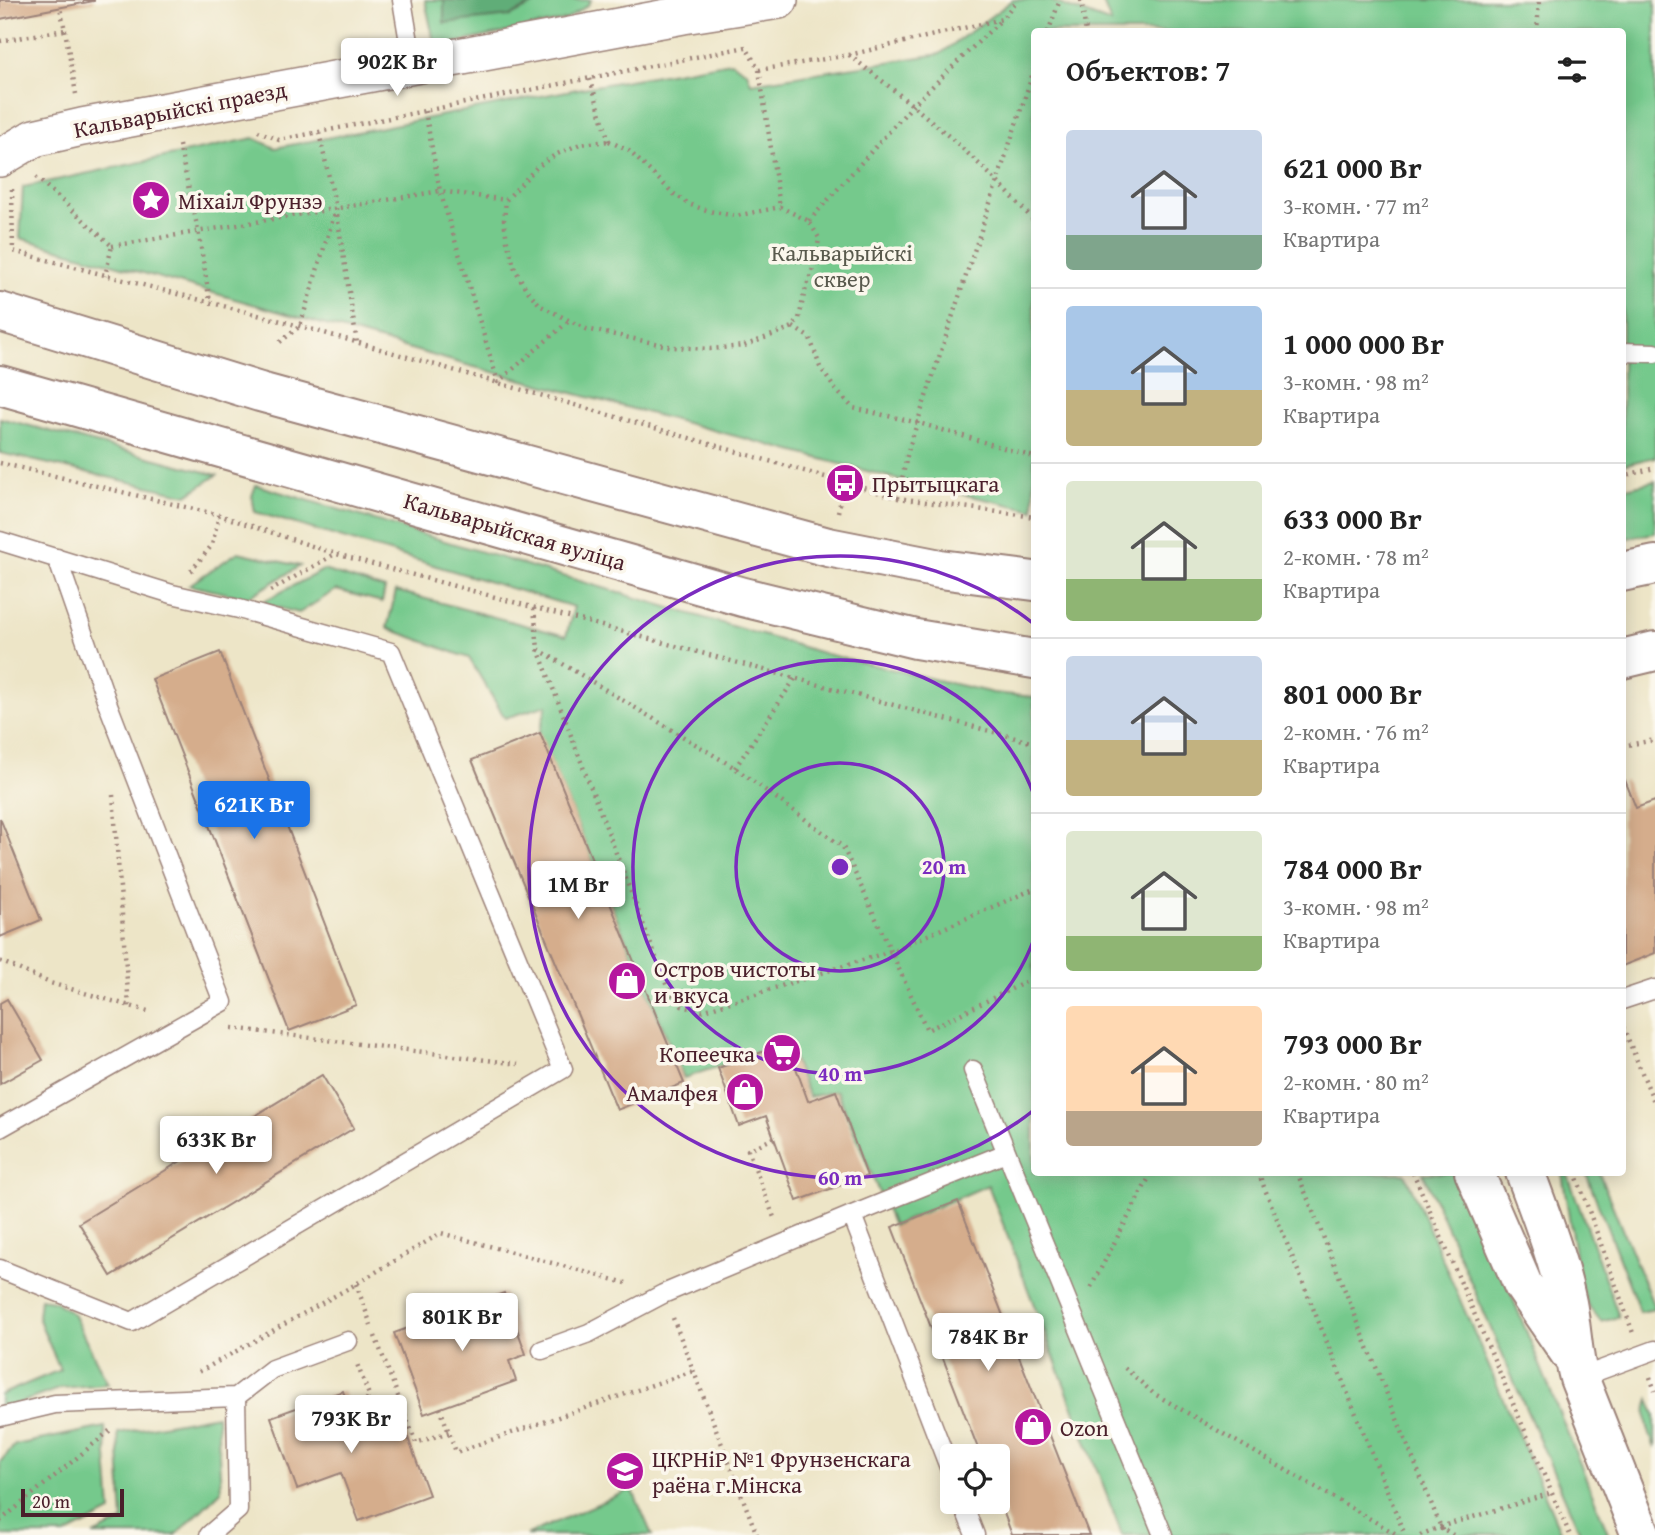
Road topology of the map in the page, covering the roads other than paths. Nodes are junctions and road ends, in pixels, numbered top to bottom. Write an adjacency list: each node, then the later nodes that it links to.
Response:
1 (402, 0): 4 (lane)
2 (779, 0): 3 (street, Кальварыйскі праезд)
3 (677, 8): 4 (street, Кальварыйскі праезд)
4 (413, 66): 5 (street, Кальварыйскі праезд)
5 (6, 170)
6 (0, 313): 14 (main road)
7 (1626, 352): 8 (lane)
8 (1655, 353)
9 (0, 385): 16 (main road, Кальварыйская вуліца)
10 (0, 541): 11 (lane)
11 (57, 558): 21 (lane); 26 (lane)
12 (1655, 565): 13 (main road)
13 (1626, 571)
14 (1031, 581)
15 (1655, 651): 17 (main road)
16 (1031, 658)
17 (1626, 658)
18 (1655, 989): 19 (lane)
19 (1626, 999)
20 (973, 1070): 22 (lane)
21 (0, 1128)
22 (1006, 1153): 25 (lane); 37 (lane)
23 (1476, 1176): 30 (main road)
24 (1526, 1176): 30 (main road)
25 (852, 1215): 28 (lane); 33 (lane)
26 (0, 1269)
27 (348, 1341): 31 (lane)
28 (542, 1350)
29 (1648, 1353): 30 (lane)
30 (1576, 1369): 38 (main road)
31 (236, 1397): 32 (lane); 35 (lane)
32 (0, 1417)
33 (940, 1444)
34 (967, 1514): 36 (lane)
35 (209, 1535)
36 (975, 1535)
37 (1163, 1535)
38 (1641, 1535)

